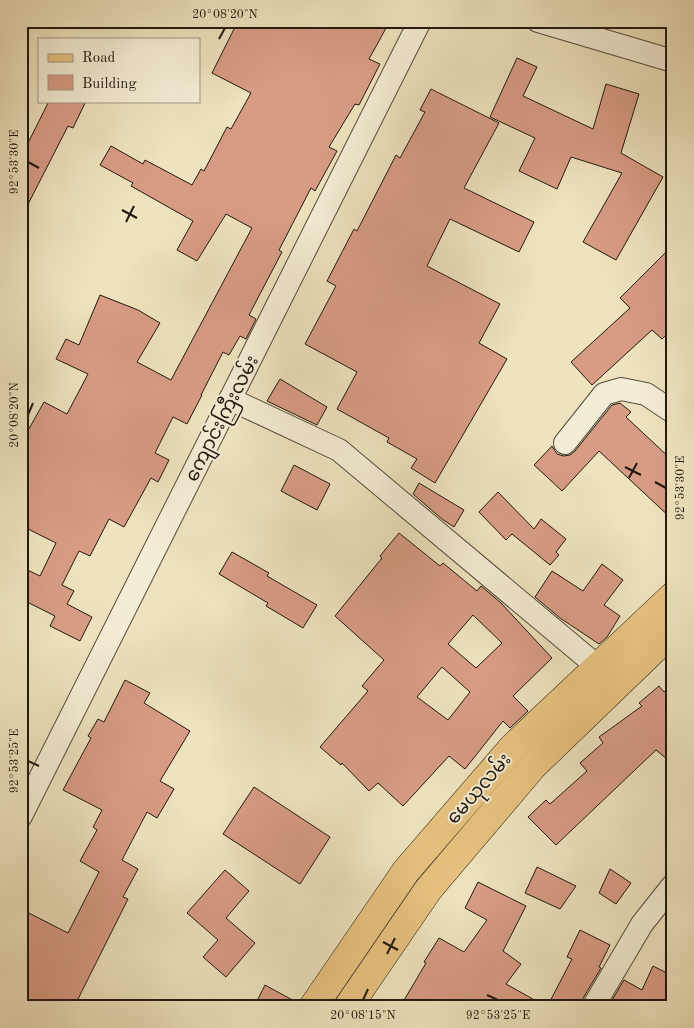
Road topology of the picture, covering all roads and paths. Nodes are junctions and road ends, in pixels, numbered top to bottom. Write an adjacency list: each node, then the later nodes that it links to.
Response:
1 (420, 21): 4 (street, ကျောင်းကြီးလမ်း)
2 (538, 21): 3 (street)
3 (673, 61)
4 (230, 399): 9 (street); 10 (street, ကျောင်းကြီးလမ်း)
5 (673, 412): 6 (street)
6 (564, 443)
7 (673, 596): 9 (main road, မေယုလမ်း)
8 (673, 631): 13 (main road, မေယုလမ်း)
9 (598, 667): 12 (main road, မေယုလမ်း)
10 (23, 807)
11 (673, 884): 14 (street)
12 (313, 1007)
13 (348, 1007)
14 (593, 1007)

